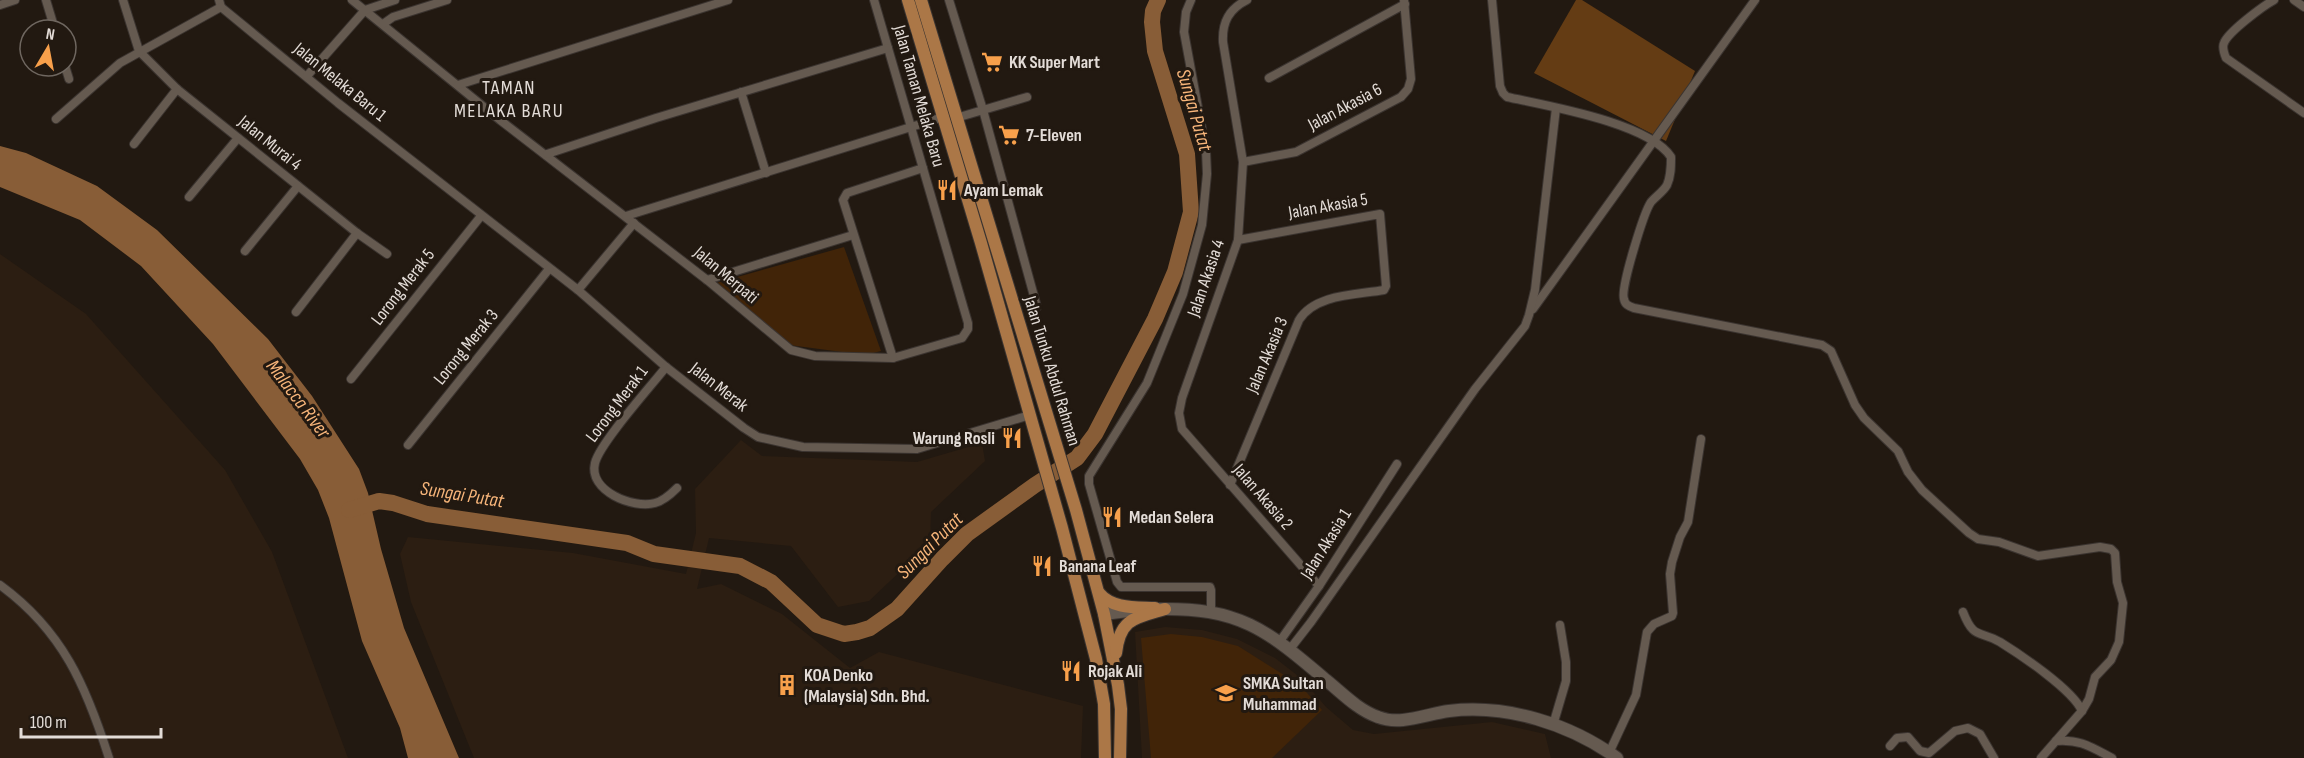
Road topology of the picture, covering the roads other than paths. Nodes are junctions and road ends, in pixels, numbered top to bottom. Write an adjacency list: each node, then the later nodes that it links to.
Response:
1 (15, 0): 20 (street)
2 (46, 0): 23 (street)
3 (123, 0): 26 (street)
4 (352, 0): 22 (street, Jalan Merpati)
5 (395, 0): 22 (street)
6 (447, 0): 24 (street)
7 (728, 0): 29 (street)
8 (874, 0): 25 (street, Jalan Taman Melaka Baru)
9 (908, 0): 36 (main road, Jalan Tunku Abdul Rahman)
10 (921, 0): 37 (main road, Jalan Tunku Abdul Rahman)
11 (949, 0): 34 (street)
12 (1191, 0): 76 (street)
13 (1247, 0): 44 (street, Jalan Akasia 4)
14 (1492, 0): 33 (street)
15 (1755, 0): 41 (street)
16 (2274, 0): 35 (street)
17 (2294, 0): 21 (street)
18 (1405, 2): 28 (street); 44 (street, Jalan Akasia 6)
19 (220, 4): 26 (street); 27 (street, Jalan Melaka Baru 1)
20 (0, 5)
21 (2304, 7)
22 (364, 10): 24 (street, Jalan Merpati); 27 (street)
23 (51, 18)
24 (383, 24): 29 (street, Jalan Merpati)
25 (888, 48): 31 (street); 39 (street, Jalan Taman Melaka Baru)
26 (139, 51): 30 (street, Jalan Murai 4); 38 (street)
27 (307, 76): 48 (street, Jalan Melaka Baru 1)
28 (1269, 78)
29 (458, 85): 43 (street, Jalan Merpati)
30 (177, 89): 40 (street, Jalan Murai 4); 42 (street)
31 (741, 92): 43 (street); 46 (street)
32 (1027, 97): 34 (street)
33 (1556, 108): 41 (street); 64 (street)
34 (983, 110): 37 (street); 62 (street)
35 (2304, 113)
36 (943, 117): 39 (street); 69 (main road, Jalan Tunku Abdul Rahman)
37 (956, 118): 77 (main road, Jalan Tunku Abdul Rahman)
38 (56, 119)
39 (911, 126): 45 (street, Jalan Taman Melaka Baru); 46 (street)
40 (238, 138): 47 (street, Jalan Murai 4); 49 (street)
41 (1654, 140): 64 (street); 89 (street)
42 (134, 144)
43 (547, 154): 51 (street, Jalan Merpati)
44 (1243, 162): 55 (street, Jalan Akasia 4)
45 (923, 168): 54 (street); 65 (street, Jalan Taman Melaka Baru)
46 (766, 172): 51 (street)
47 (298, 186): 53 (street, Jalan Murai 4); 56 (street)
48 (444, 186): 50 (street, Jalan Merak)
49 (189, 197)
50 (481, 216): 58 (street, Jalan Merak); 68 (street, Lorong Merak 5)
51 (626, 216): 52 (street, Jalan Merpati)
52 (634, 223): 59 (street, Jalan Merpati); 60 (street)
53 (357, 233): 57 (street, Jalan Murai 4); 63 (street)
54 (853, 235): 59 (street); 66 (street)
55 (1238, 240): 61 (street, Jalan Akasia 5); 70 (street, Jalan Akasia 4)
56 (245, 251)
57 (387, 254)
58 (549, 269): 60 (street, Jalan Merak); 72 (street, Lorong Merak 3)
59 (707, 280): 66 (street, Jalan Merpati)
60 (578, 290): 67 (street, Jalan Merak)
61 (1381, 291): 74 (street, Jalan Akasia 3)
62 (1037, 307)
63 (296, 312)
64 (1529, 315): 87 (street)
65 (962, 338): 66 (street, Jalan Merpati)
66 (893, 358)
67 (666, 367): 69 (street, Jalan Merak); 75 (street, Lorong Merak 1)
68 (351, 379)
69 (1030, 415): 78 (main road, Jalan Tunku Abdul Rahman)
70 (1182, 429): 74 (street, Jalan Akasia 2)
71 (1701, 439): 94 (street)
72 (408, 445)
73 (1397, 464): 80 (street, Jalan Akasia 1)
74 (1230, 485): 80 (street, Jalan Akasia 2)
75 (677, 488)
76 (1095, 508): 77 (street); 83 (street)
77 (1076, 510): 81 (main road, Jalan Tunku Abdul Rahman)
78 (1059, 516): 85 (main road); 90 (main road, Jalan Tunku Abdul Rahman)
79 (0, 585): 95 (street)
80 (1319, 586): 87 (street, Jalan Akasia 1)
81 (1098, 592): 82 (main road); 85 (main road, Jalan Tunku Abdul Rahman)
82 (1165, 609): 83 (main road); 85 (main road); 88 (main road)
83 (1211, 612): 87 (main road)
84 (1963, 612): 89 (street)
85 (1104, 614): 88 (main road, Jalan Tunku Abdul Rahman); 90 (main road)
86 (1560, 625): 91 (street)
87 (1285, 645): 91 (main road)
88 (1118, 685): 97 (main road, Jalan Tunku Abdul Rahman)
89 (2082, 711): 92 (street)
90 (1105, 713): 96 (main road, Jalan Tunku Abdul Rahman)
91 (1553, 725): 94 (main road)
92 (2056, 741): 99 (street); 100 (street)
93 (1890, 746): 98 (street)
94 (1613, 755)
95 (109, 758)
96 (1105, 758)
97 (1120, 758)
98 (1994, 758)
99 (2042, 758)
100 (2112, 758)

